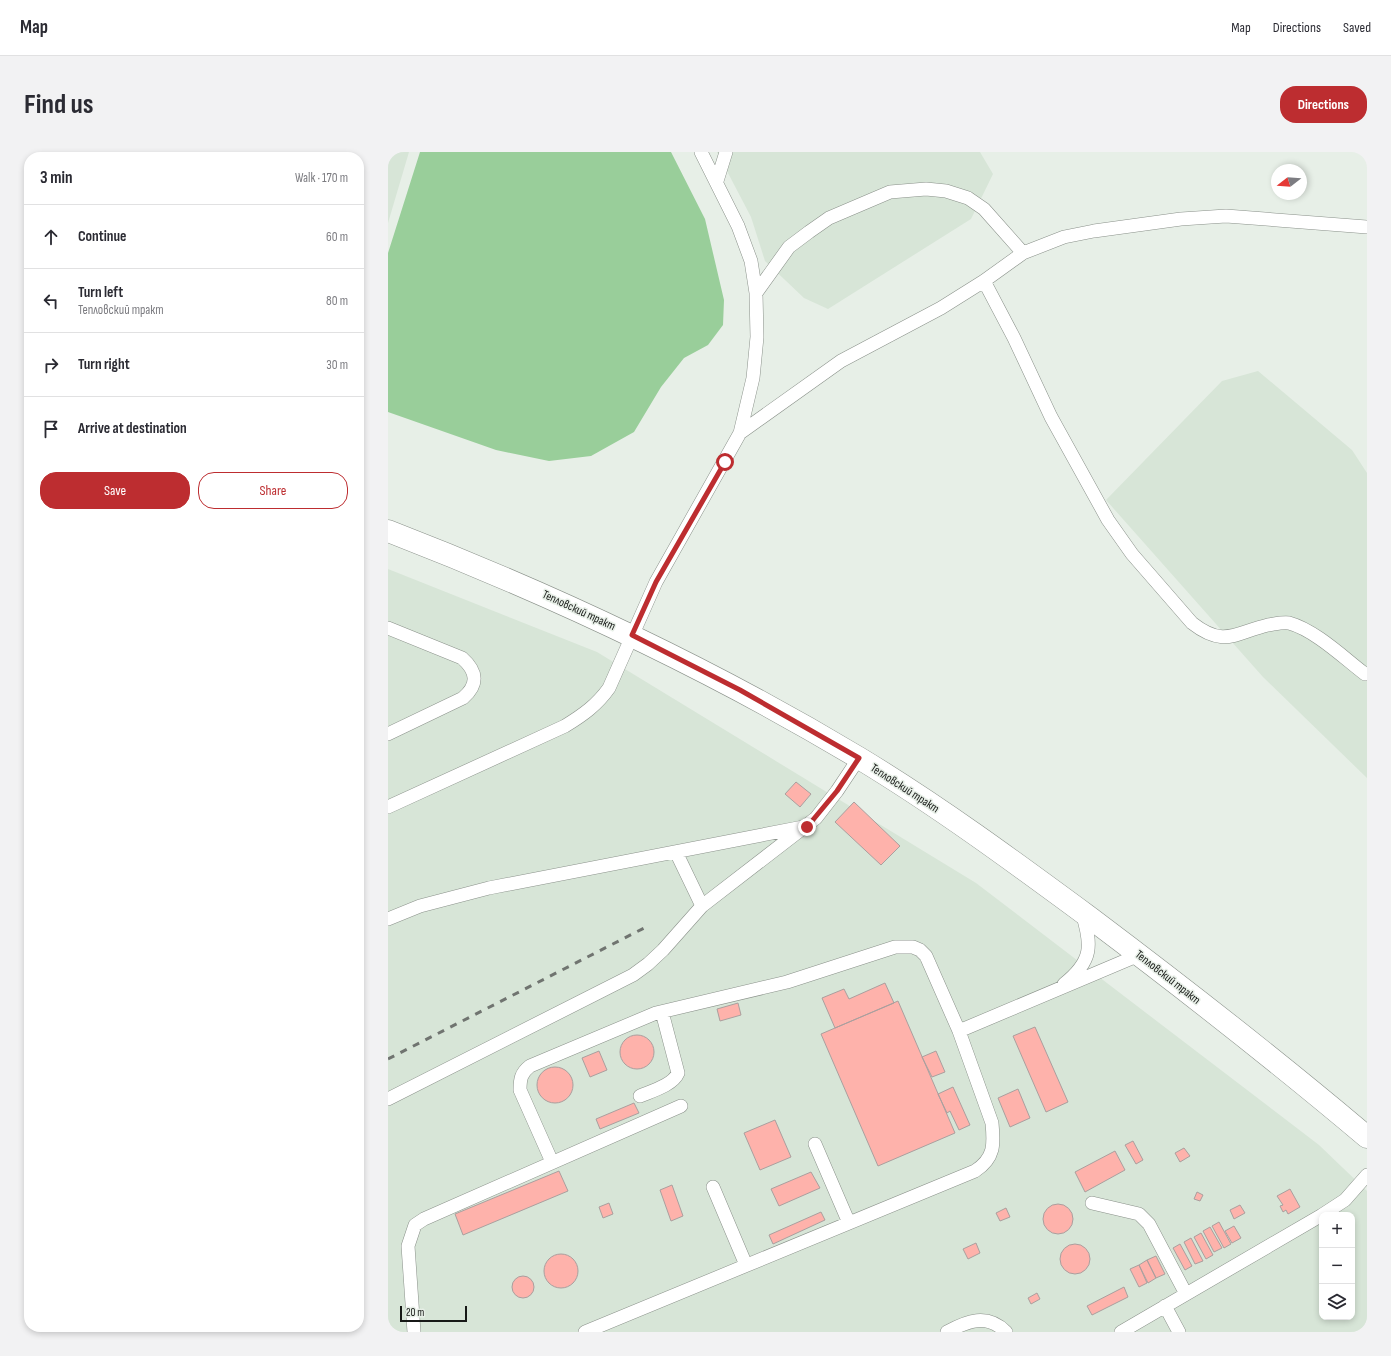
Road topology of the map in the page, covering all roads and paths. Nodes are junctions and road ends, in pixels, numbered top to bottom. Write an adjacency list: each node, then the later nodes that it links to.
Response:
1 (701, 152): 3 (lane)
2 (726, 152): 3 (lane)
3 (717, 181): 7 (lane)
4 (1367, 227): 5 (lane)
5 (1023, 253): 6 (lane); 7 (lane)
6 (984, 281): 8 (lane); 12 (lane)
7 (756, 293): 8 (lane)
8 (740, 433): 11 (lane)
9 (388, 531): 11 (main road, Тепловский тракт)
10 (389, 631): 13 (lane)
11 (632, 635): 14 (main road, Тепловский тракт); 15 (lane)
12 (1365, 674)
13 (388, 734)
14 (859, 758): 16 (lane); 19 (main road, Тепловский тракт)
15 (388, 807)
16 (807, 827): 17 (lane); 18 (lane)
17 (676, 852): 18 (lane); 20 (lane)
18 (702, 906): 26 (lane)
19 (1082, 912): 21 (main road, Тепловский тракт); 22 (lane)
20 (388, 919)
21 (1139, 955): 22 (lane); 28 (main road, Тепловский тракт)
22 (1055, 991): 24 (lane)
23 (662, 1012): 24 (lane); 25 (lane); 30 (lane)
24 (959, 1032): 36 (lane)
25 (640, 1096)
26 (388, 1099)
27 (681, 1106): 30 (lane)
28 (1367, 1137)
29 (815, 1144): 36 (lane)
30 (552, 1162): 40 (lane)
31 (1367, 1175): 34 (lane)
32 (713, 1187): 37 (lane)
33 (1092, 1203): 38 (lane)
34 (1327, 1212)
35 (1319, 1217): 38 (lane)
36 (849, 1222): 37 (lane)
37 (746, 1265): 41 (lane)
38 (1186, 1294): 39 (lane)
39 (1165, 1306): 44 (lane); 45 (lane)
40 (414, 1332)
41 (585, 1332)
42 (947, 1332): 43 (lane)
43 (1006, 1332)
44 (1121, 1332)
45 (1179, 1332)

